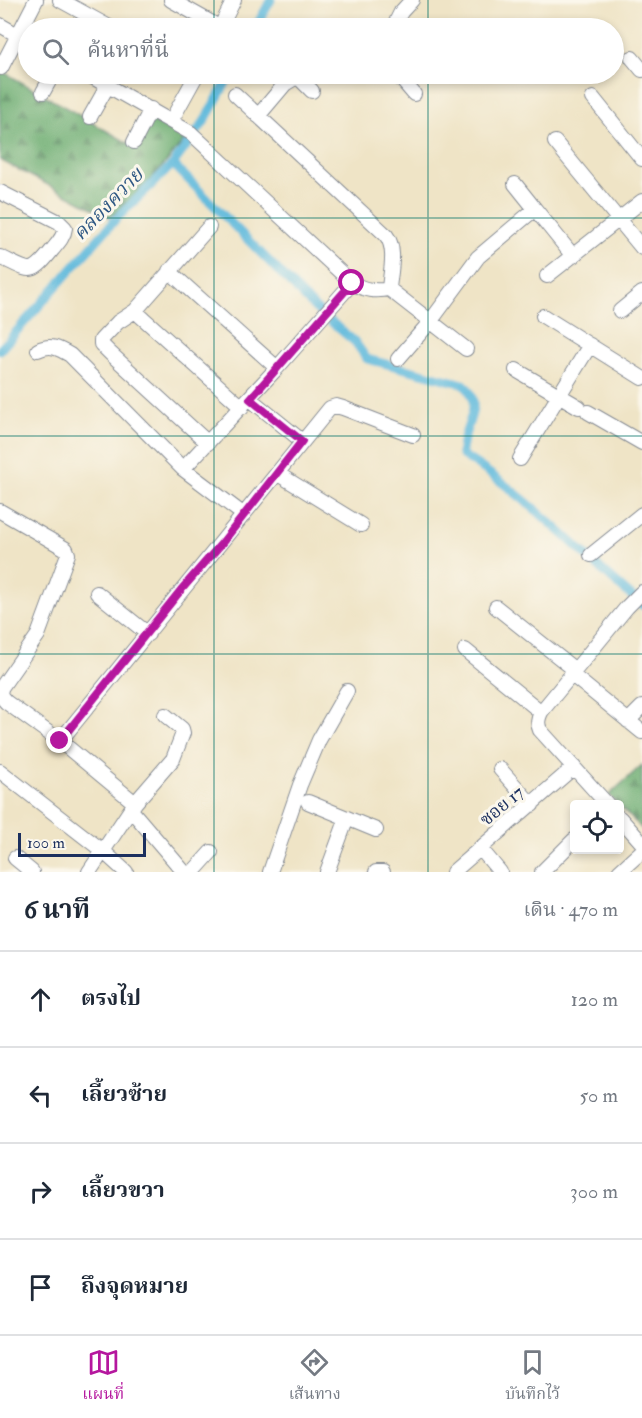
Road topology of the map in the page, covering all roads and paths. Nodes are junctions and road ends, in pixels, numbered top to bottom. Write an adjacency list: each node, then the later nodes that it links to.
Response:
1 (36, 0): 6 (street)
2 (60, 0): 7 (street)
3 (171, 0): 8 (street)
4 (234, 0): 9 (street)
5 (412, 0): 10 (street)
6 (30, 18)
7 (93, 18)
8 (203, 18)
9 (226, 18)
10 (398, 18)
11 (0, 25): 12 (street)
12 (18, 35)
13 (18, 45): 15 (street)
14 (632, 58): 16 (street)
15 (2, 68)
16 (642, 70)
17 (47, 84): 24 (street)
18 (191, 84): 31 (street)
19 (285, 84): 29 (street)
20 (305, 84): 23 (street)
21 (406, 84): 26 (street)
22 (108, 85): 28 (street); 30 (street)
23 (312, 91)
24 (43, 92)
25 (235, 94): 29 (street)
26 (414, 94)
27 (593, 98): 34 (street)
28 (151, 109): 31 (street); 32 (street)
29 (258, 116): 47 (street)
30 (90, 117)
31 (171, 121): 46 (street)
32 (134, 142)
33 (555, 142): 39 (street)
34 (642, 159)
35 (515, 184): 38 (street)
36 (0, 192): 43 (street)
37 (642, 201): 39 (street)
38 (535, 209): 42 (street); 52 (street)
39 (619, 219): 41 (street); 42 (street)
40 (209, 226): 44 (street)
41 (642, 248)
42 (573, 256): 45 (street)
43 (0, 257)
44 (169, 271): 49 (street); 57 (street)
45 (547, 276)
46 (352, 283): 47 (street); 57 (street)
47 (389, 289): 52 (street)
48 (642, 293): 50 (street)
49 (135, 311): 61 (street); 64 (street)
50 (620, 311)
51 (543, 316): 53 (street)
52 (430, 322): 54 (street); 56 (street)
53 (590, 345): 59 (street); 60 (street)
54 (466, 349)
55 (39, 350): 67 (street)
56 (398, 359)
57 (277, 368): 61 (street)
58 (516, 370): 60 (street)
59 (642, 378)
60 (560, 396): 65 (street); 66 (street)
61 (246, 403): 63 (street); 64 (street)
62 (413, 435): 63 (street)
63 (302, 441): 68 (street)
64 (208, 443): 67 (street)
65 (642, 443)
66 (520, 459)
67 (183, 469): 71 (street)
68 (278, 474): 71 (street); 72 (street)
69 (0, 511): 86 (street)
70 (642, 514): 73 (street)
71 (244, 515): 77 (street)
72 (361, 525)
73 (591, 555)
74 (641, 592): 79 (street)
75 (98, 593): 77 (street)
76 (496, 608): 79 (street)
77 (148, 633): 86 (street)
78 (465, 650): 82 (street)
79 (573, 672): 82 (street); 84 (street)
80 (347, 691): 110 (street)
81 (642, 707): 84 (street)
82 (541, 712): 87 (street)
83 (165, 715): 93 (street)
84 (628, 721): 85 (street)
85 (642, 732)
86 (60, 741): 93 (street)
87 (574, 766): 90 (street); 92 (street, ซอย 17)
88 (500, 769): 92 (street)
89 (0, 771): 101 (street)
90 (604, 800)
91 (308, 802): 94 (street)
92 (532, 805): 99 (street, ซอย 17)
93 (133, 807): 101 (street); 108 (street)
94 (347, 818): 96 (street); 104 (street)
95 (624, 823): 97 (street)
96 (376, 830)
97 (642, 843)
98 (570, 844): 115 (street)
99 (480, 848): 113 (street, ซอย 17); 114 (street)
100 (642, 851): 116 (street)
101 (104, 852): 106 (street); 107 (street)
102 (211, 852): 109 (street)
103 (15, 858): 105 (street)
104 (329, 871)
105 (32, 872)
106 (89, 872)
107 (126, 872)
108 (184, 872)
109 (193, 872)
110 (270, 872)
111 (376, 872): 112 (street)
112 (383, 872)
113 (453, 872)
114 (500, 872)
115 (542, 872)
116 (619, 872)

